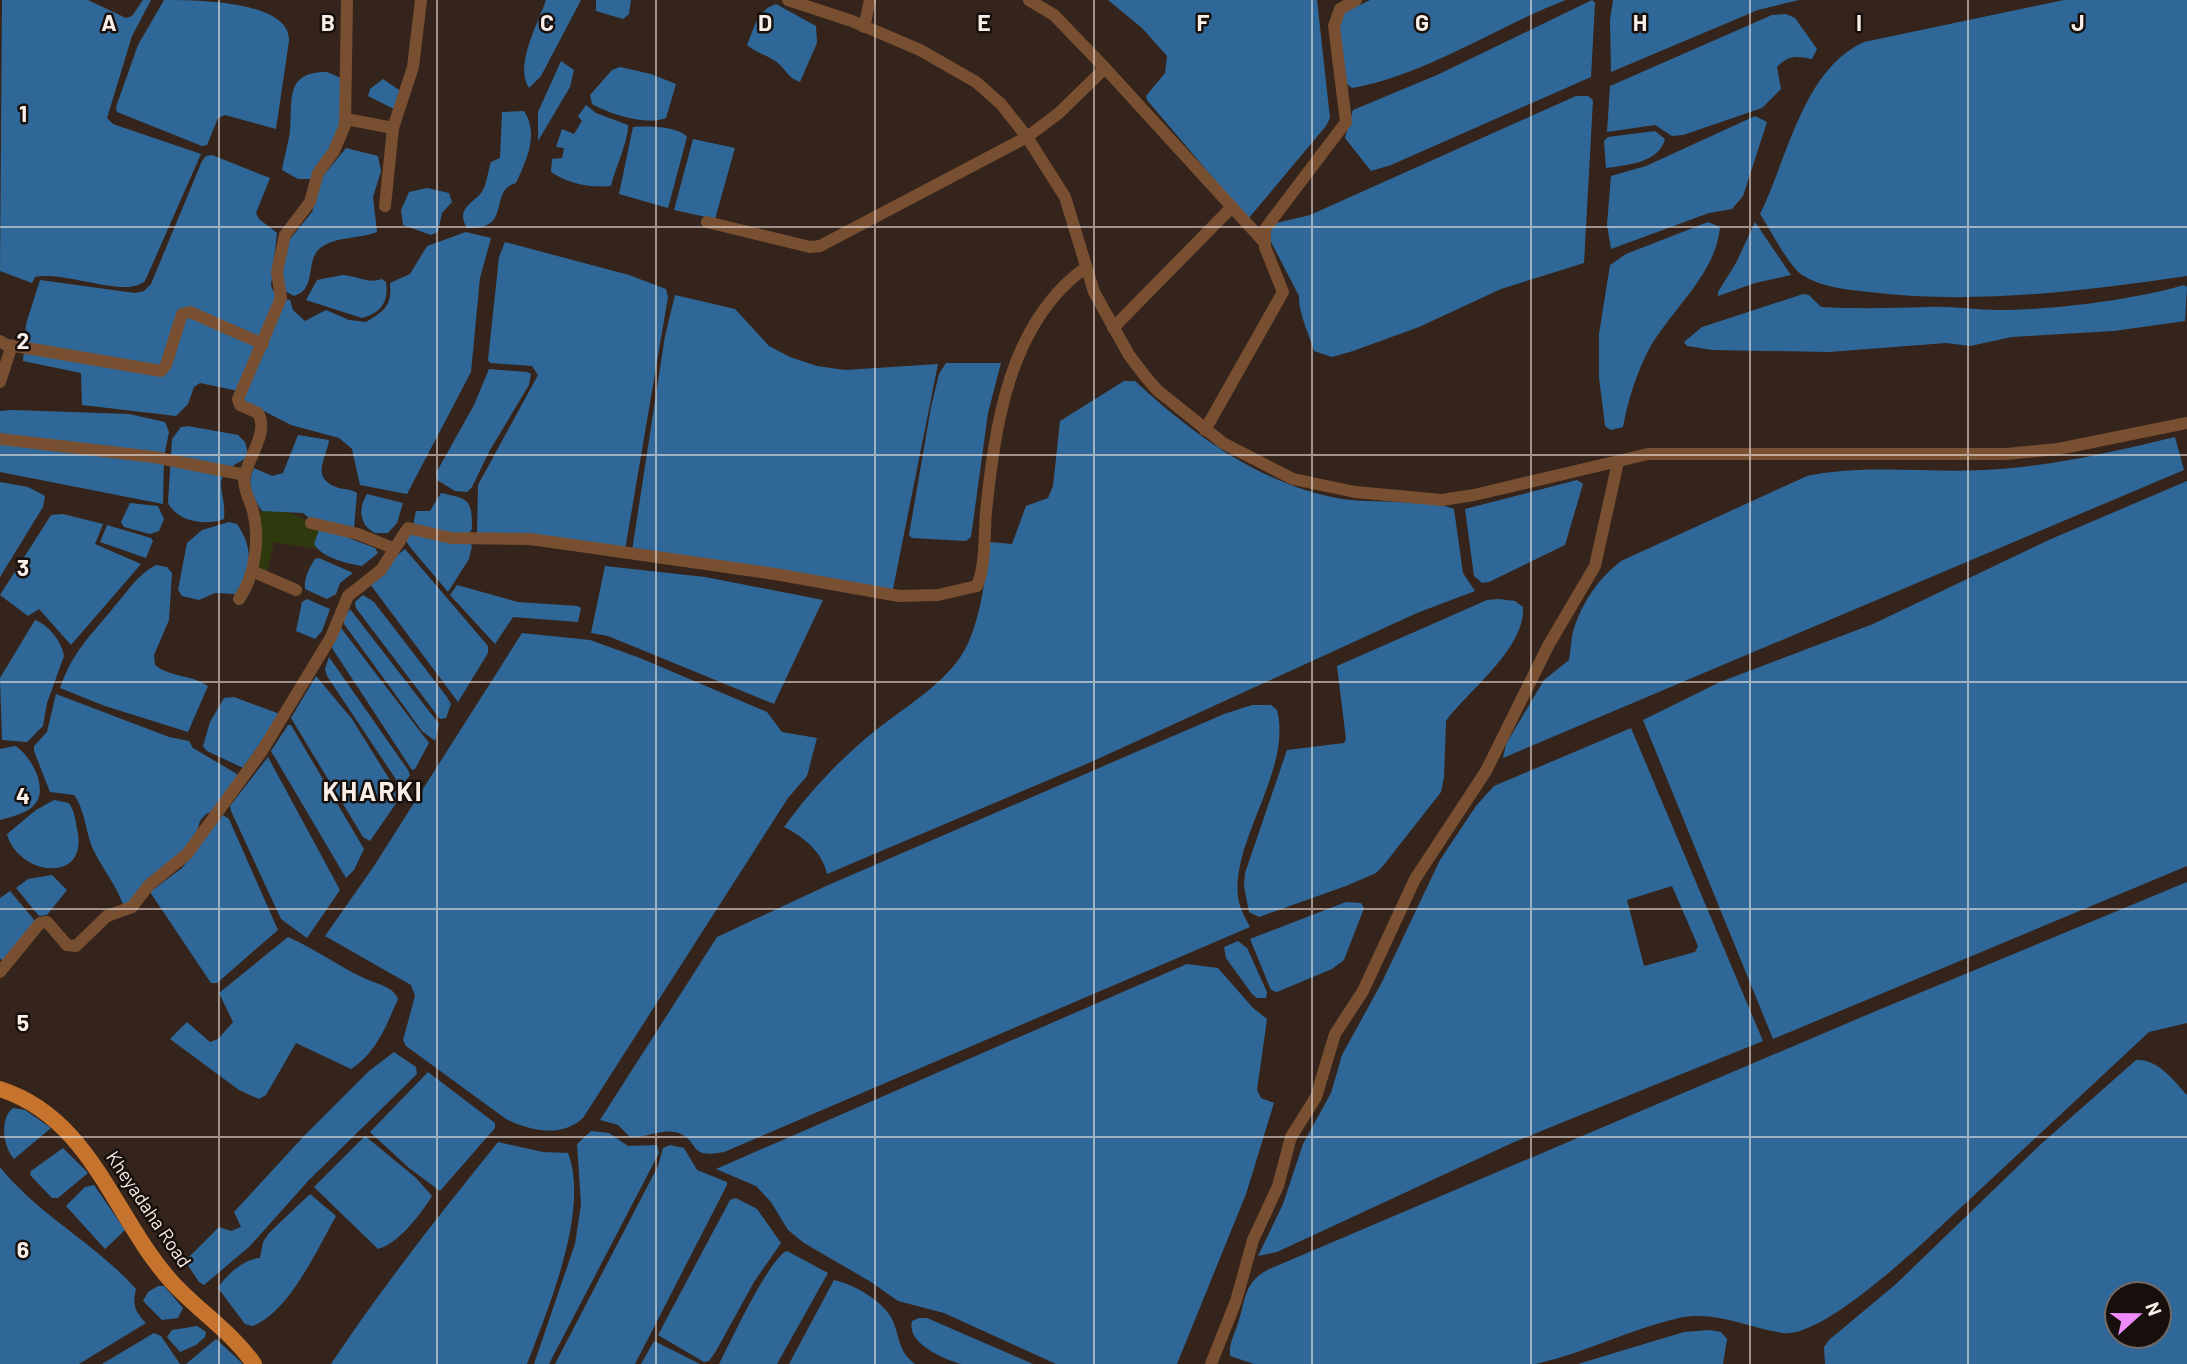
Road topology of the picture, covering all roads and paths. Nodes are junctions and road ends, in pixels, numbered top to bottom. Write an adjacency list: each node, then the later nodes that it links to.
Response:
1 (347, 0): 8 (street)
2 (421, 0): 9 (street)
3 (788, 0): 6 (street)
4 (1029, 0): 7 (street)
5 (1356, 0): 14 (street)
6 (867, 15): 10 (street)
7 (1105, 68): 10 (street); 12 (street)
8 (346, 120): 9 (street); 18 (street)
9 (393, 128): 11 (street)
10 (1027, 137): 13 (street); 15 (street)
11 (384, 206)
12 (1232, 207): 14 (street); 16 (street)
13 (707, 222)
14 (1263, 241): 21 (street)
15 (1084, 268): 16 (street); 26 (street)
16 (1113, 328): 21 (street)
17 (4, 343): 18 (street); 19 (street)
18 (263, 344): 24 (street)
19 (0, 383)
20 (2187, 423): 23 (street)
21 (1205, 430): 23 (street)
22 (0, 439): 24 (street)
23 (1618, 462): 33 (street)
24 (245, 475): 27 (street)
25 (311, 523): 26 (street)
26 (393, 548): 30 (street)
27 (252, 571): 28 (street); 29 (street)
28 (296, 590)
29 (239, 600)
30 (0, 972)
31 (0, 1089): 32 (main road, Kheyadaha Road)
32 (254, 1364)
33 (1211, 1364)

